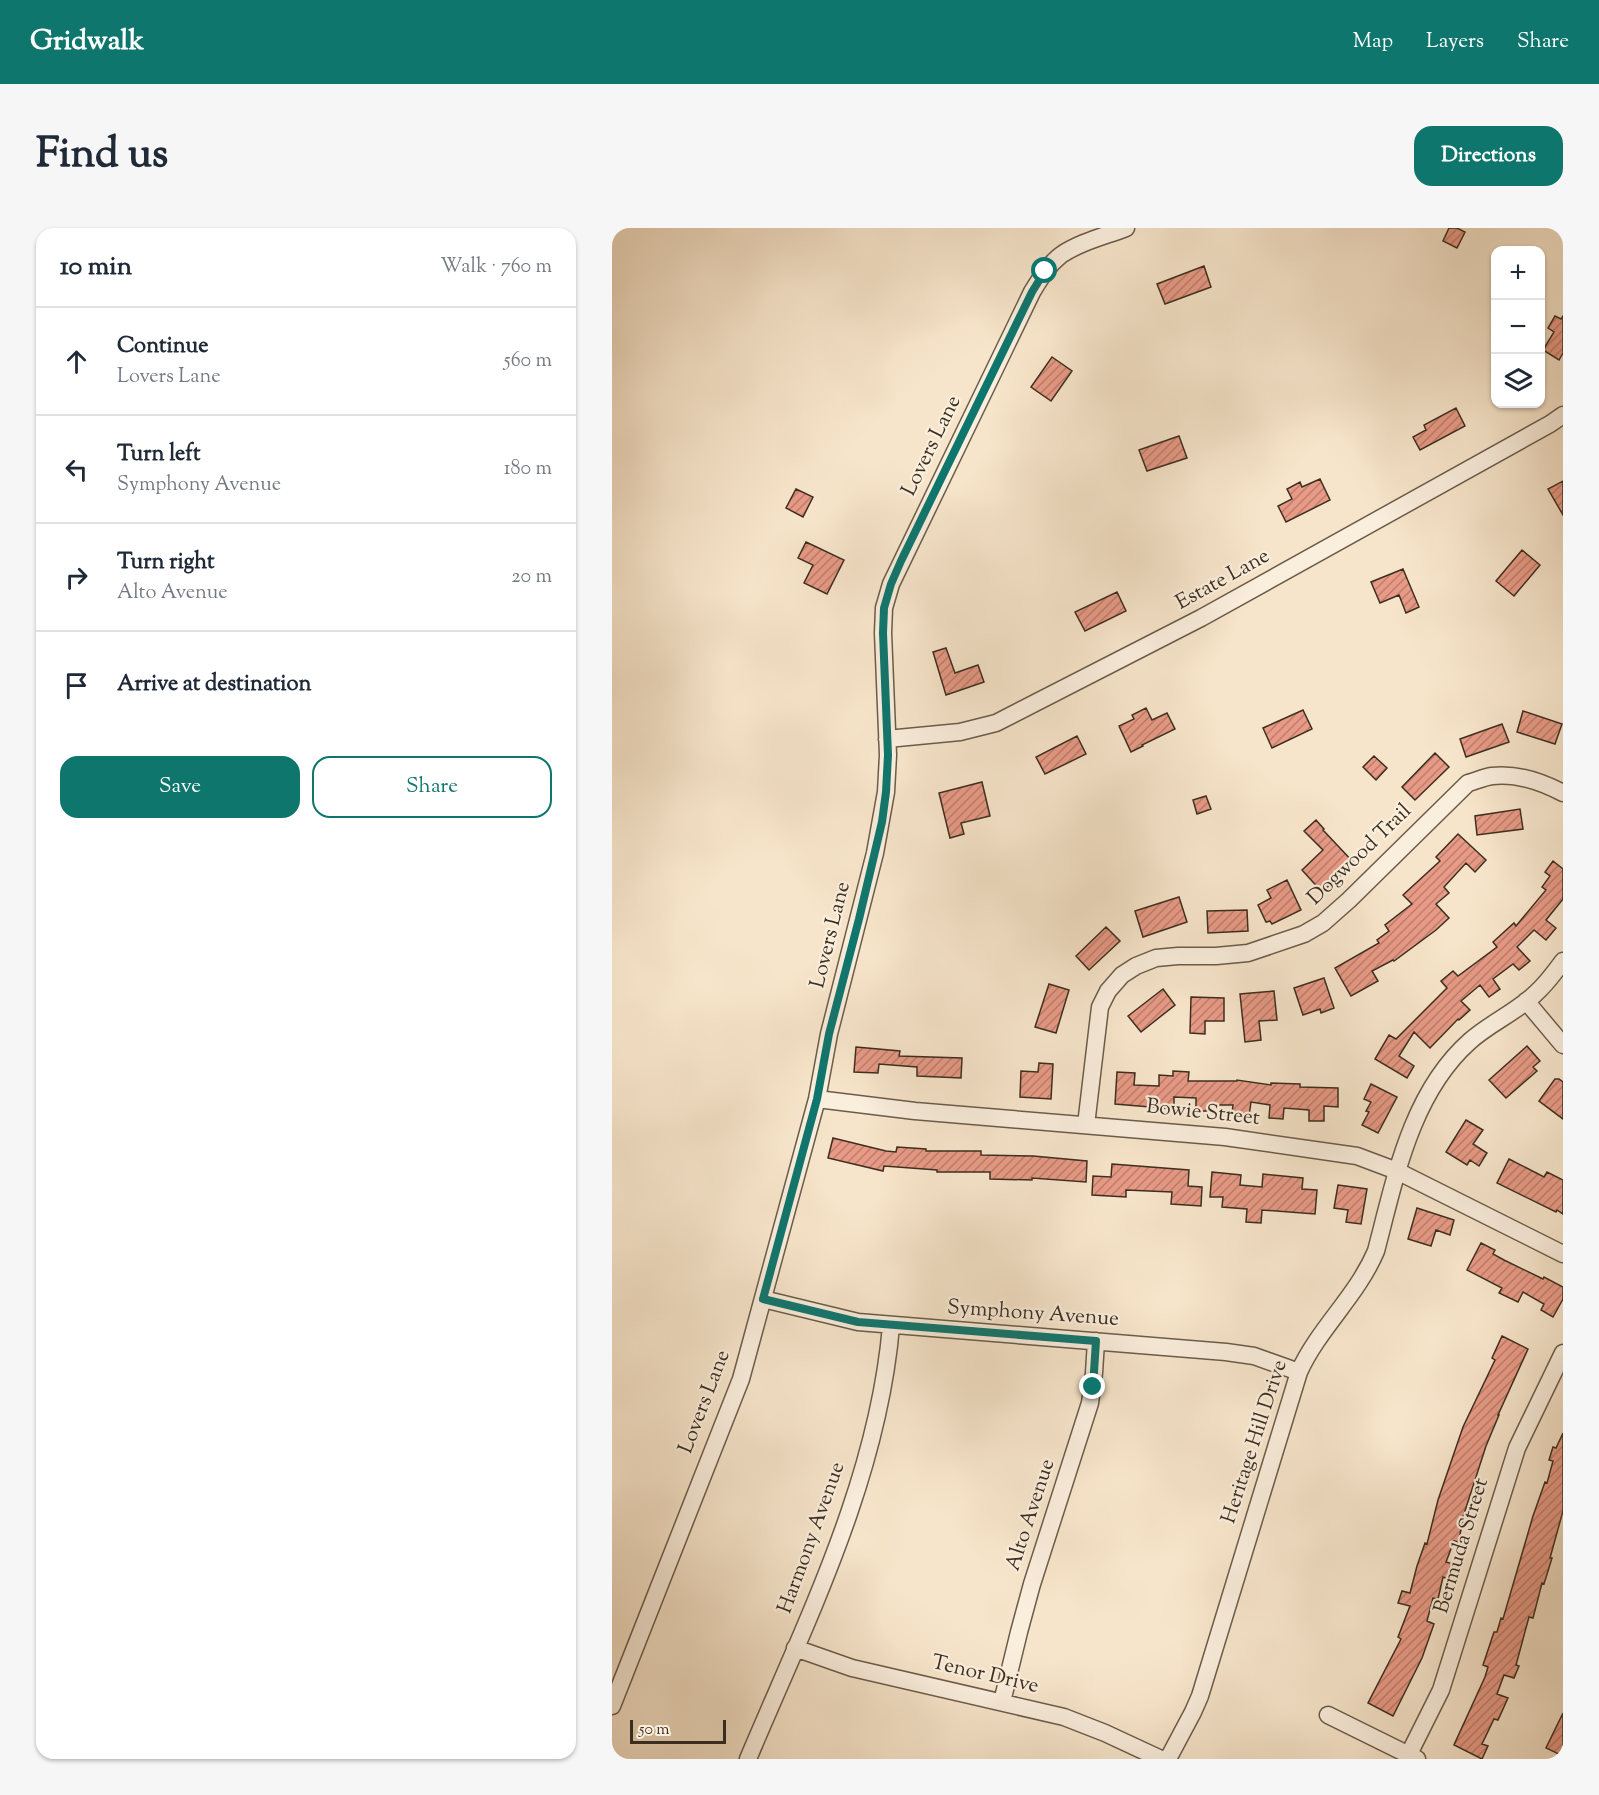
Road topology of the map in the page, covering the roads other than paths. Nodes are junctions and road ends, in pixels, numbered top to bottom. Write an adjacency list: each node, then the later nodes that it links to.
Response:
1 (1126, 228): 3 (street, Lovers Lane)
2 (1563, 415): 3 (street, Estate Lane)
3 (887, 739): 8 (street, Lovers Lane)
4 (1563, 793): 9 (street, Dogwood Trail)
5 (1563, 962): 6 (street, Heritage Hill Drive)
6 (1526, 1001): 7 (street); 10 (street, Heritage Hill Drive)
7 (1563, 1045)
8 (817, 1099): 9 (street, Bowie Street); 12 (street, Lovers Lane)
9 (1086, 1125): 10 (street, Bowie Street)
10 (1397, 1171): 11 (street, Bowie Street); 16 (street, Heritage Hill Drive)
11 (1563, 1254)
12 (763, 1299): 13 (street, Symphony Avenue); 19 (street, Lovers Lane)
13 (891, 1326): 14 (street, Symphony Avenue); 17 (street, Harmony Avenue)
14 (1096, 1341): 16 (street, Symphony Avenue); 18 (street, Alto Avenue)
15 (1563, 1353): 21 (street, Bermuda Street)
16 (1299, 1372): 24 (street, Heritage Hill Drive)
17 (795, 1648): 18 (street, Tenor Drive); 22 (street, Harmony Avenue)
18 (1002, 1702): 23 (street, Tenor Drive)
19 (612, 1706)
20 (1328, 1715): 21 (street)
21 (1413, 1757)
22 (748, 1759)
23 (1161, 1759)
24 (1168, 1759)

